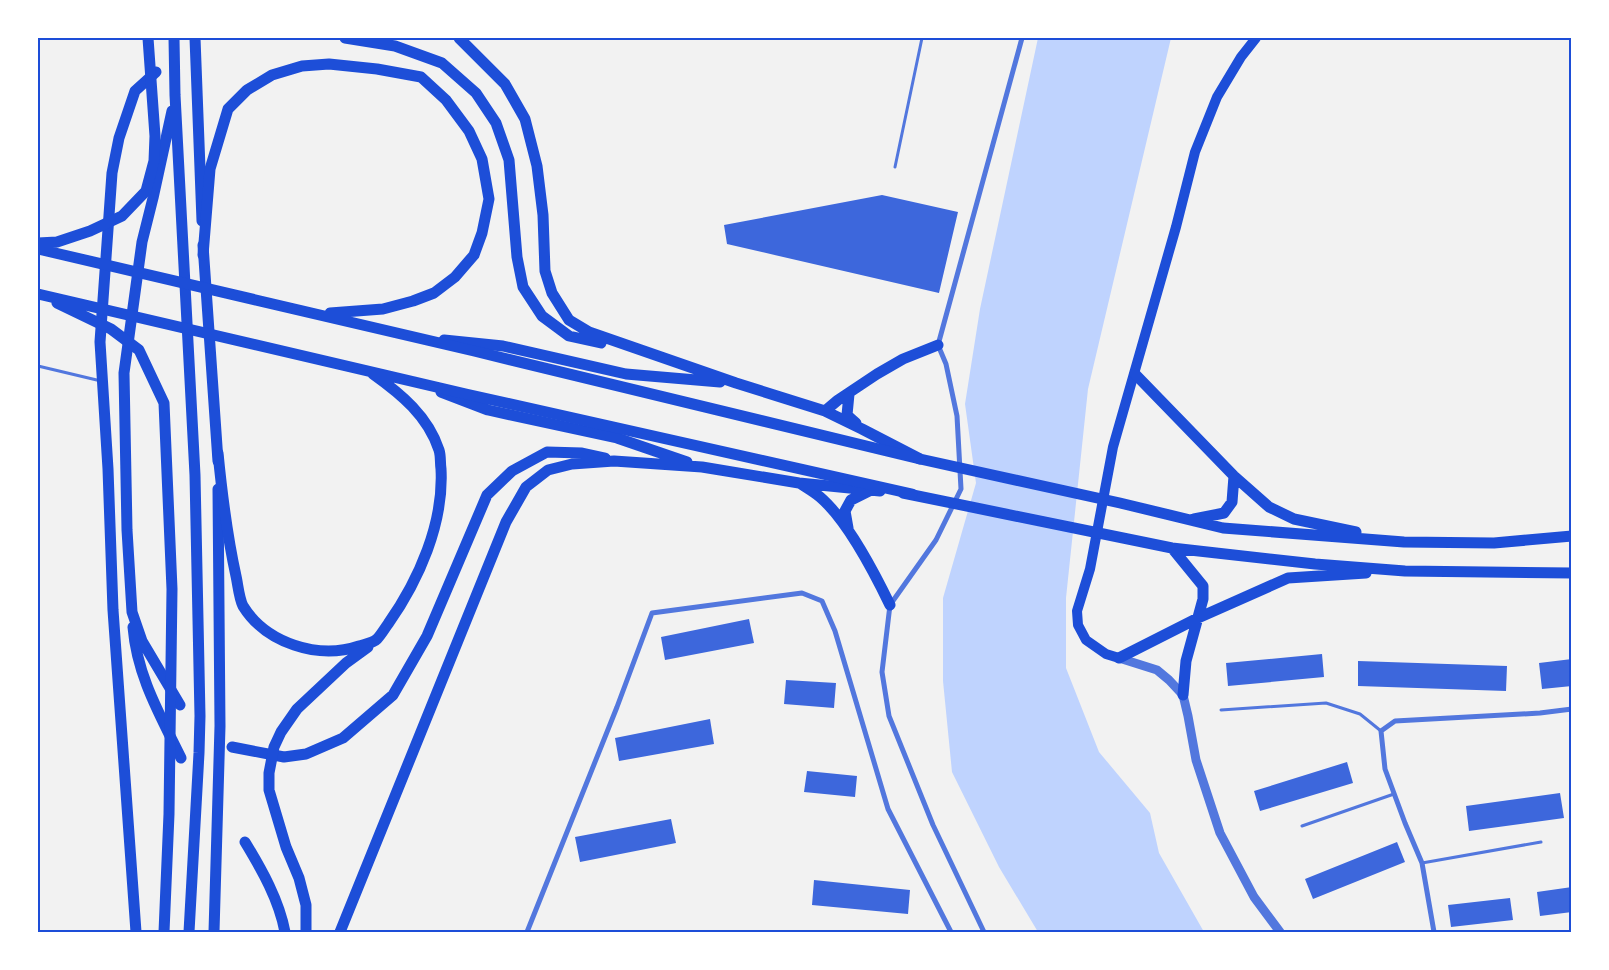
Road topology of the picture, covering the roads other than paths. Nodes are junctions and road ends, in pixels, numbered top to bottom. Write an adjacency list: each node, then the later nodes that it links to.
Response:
1 (174, 38): 10 (main road)
2 (194, 38): 14 (main road)
3 (345, 38): 19 (main road)
4 (460, 38): 19 (main road)
5 (922, 38): 11 (lane)
6 (1022, 38): 18 (street)
7 (1256, 38): 22 (main road)
8 (148, 39): 12 (main road)
9 (156, 72): 24 (main road)
10 (175, 95): 45 (main road); 63 (main road)
11 (895, 167)
12 (38, 243)
13 (38, 249): 16 (main road)
14 (203, 255): 16 (main road); 29 (main road)
15 (38, 294): 21 (main road); 62 (main road)
16 (319, 314): 17 (main road)
17 (418, 338): 25 (main road); 30 (main road)
18 (938, 344): 26 (main road); 44 (street)
19 (664, 357): 25 (main road)
20 (38, 366): 24 (lane)
21 (368, 371): 23 (main road); 47 (main road)
22 (1135, 374): 33 (main road); 48 (main road)
23 (414, 381): 32 (main road); 36 (main road)
24 (102, 382): 61 (main road)
25 (736, 383): 27 (main road)
26 (849, 394): 27 (main road); 28 (main road)
27 (825, 412): 28 (main road)
28 (862, 429): 30 (main road)
29 (218, 453): 47 (main road); 64 (main road)
30 (920, 460): 37 (main road)
31 (614, 461): 32 (main road); 54 (main road); 67 (main road)
32 (702, 467): 34 (main road)
33 (1234, 476): 37 (main road); 40 (main road)
34 (799, 483): 35 (main road); 38 (main road)
35 (871, 490): 36 (main road); 38 (main road)
36 (912, 494): 41 (main road)
37 (1188, 520): 40 (main road)
38 (848, 532): 44 (main road)
39 (1572, 536): 40 (main road)
40 (1404, 542)
41 (1172, 548): 42 (main road); 46 (main road)
42 (1405, 571): 43 (main road); 46 (main road)
43 (1572, 573)
44 (890, 605): 70 (street)
45 (132, 612): 50 (main road); 55 (main road)
46 (1198, 618): 48 (main road); 49 (main road)
47 (376, 640): 66 (main road)
48 (1119, 658): 49 (street)
49 (1183, 696): 71 (street)
50 (180, 705)
51 (1572, 709): 53 (street)
52 (1221, 710): 53 (lane)
53 (1381, 731): 56 (street)
54 (232, 747)
55 (181, 758)
56 (1394, 794): 57 (lane); 60 (street)
57 (1302, 826)
58 (245, 842): 65 (main road)
59 (1541, 842): 60 (lane)
60 (1422, 863): 72 (street)
61 (136, 932)
62 (164, 932)
63 (189, 932)
64 (214, 932)
65 (285, 932)
66 (306, 932)
67 (340, 932)
68 (527, 932): 69 (street)
69 (951, 932)
70 (984, 932)
71 (1280, 932)
72 (1434, 932)

